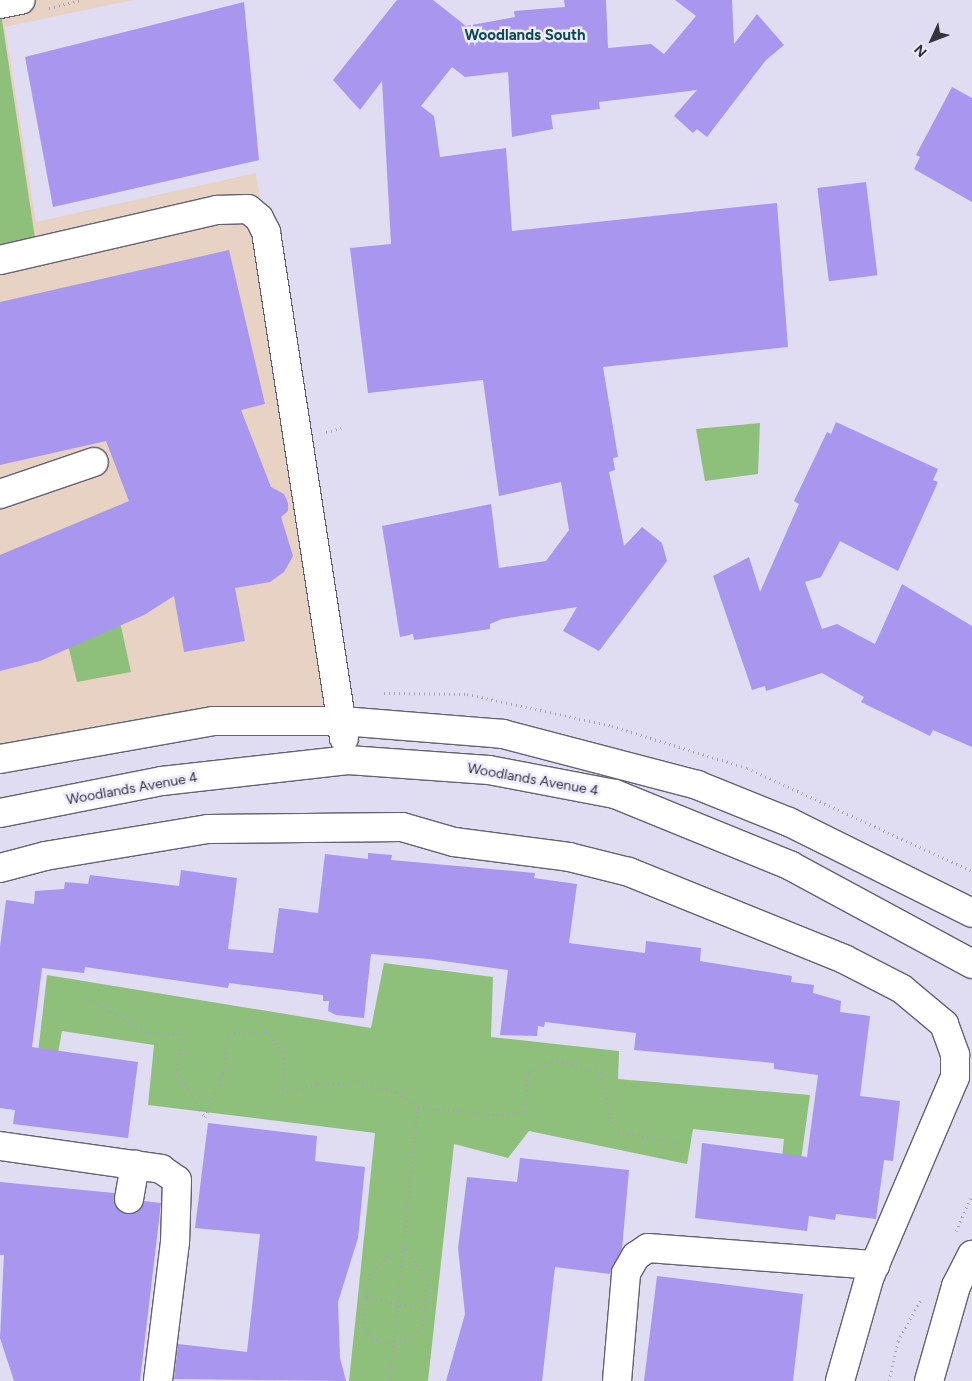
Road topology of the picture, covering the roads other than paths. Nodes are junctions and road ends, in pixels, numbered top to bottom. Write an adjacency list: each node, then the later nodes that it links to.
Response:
1 (21, 0): 2 (street)
2 (0, 4)
3 (0, 260): 6 (street)
4 (94, 462): 5 (street)
5 (0, 494)
6 (342, 721): 7 (street); 8 (street); 11 (street)
7 (0, 759)
8 (348, 760): 9 (street, Woodlands Avenue 4); 12 (street, Woodlands Avenue 4)
9 (0, 813)
10 (0, 868): 19 (street)
11 (972, 913)
12 (921, 936): 13 (street, Woodlands Avenue 4); 14 (street)
13 (972, 964)
14 (972, 976)
15 (0, 1146): 16 (street)
16 (135, 1165): 17 (street); 20 (street)
17 (129, 1199)
18 (972, 1255): 23 (street)
19 (875, 1266): 21 (street); 22 (street)
20 (158, 1381)
21 (617, 1381)
22 (840, 1381)
23 (928, 1381)

